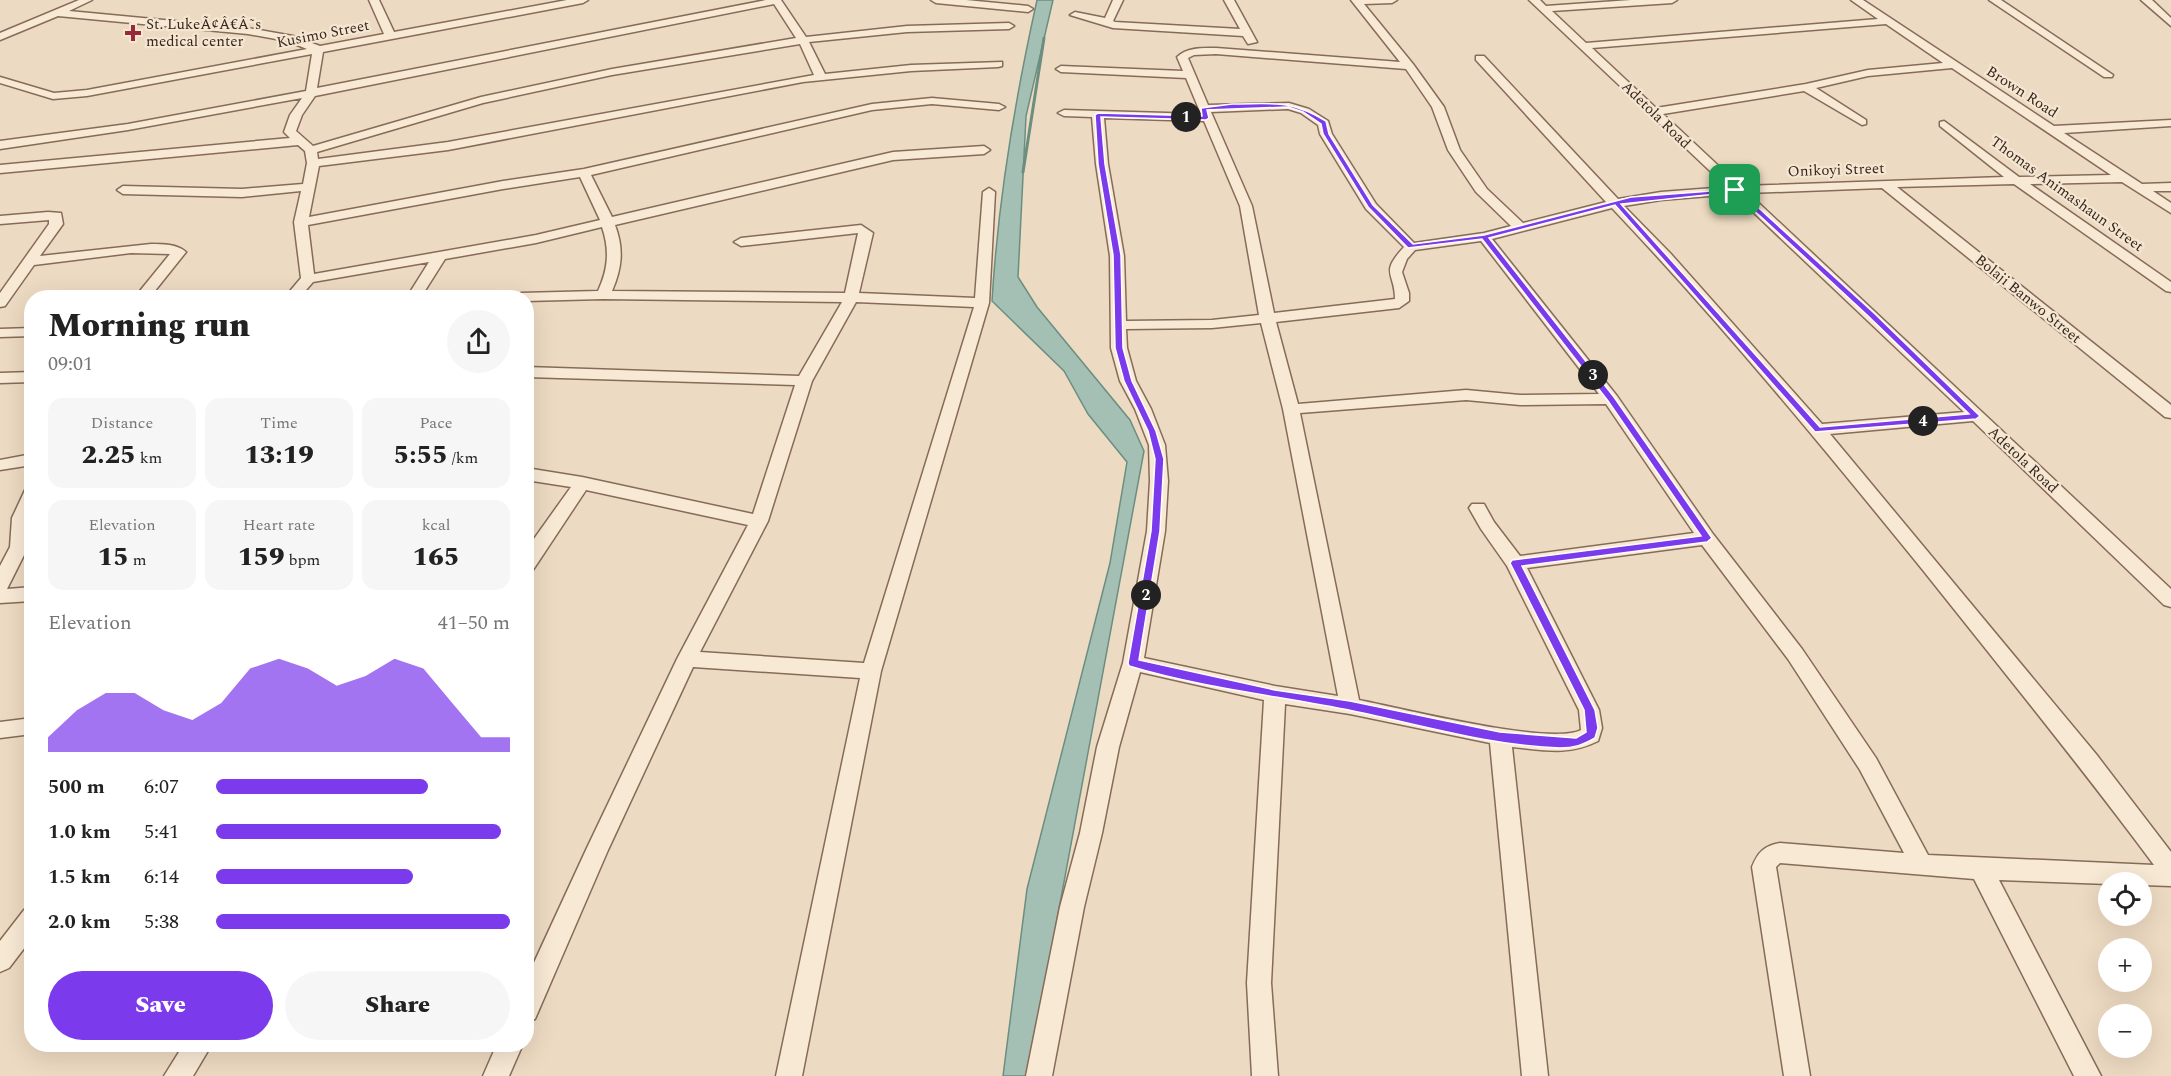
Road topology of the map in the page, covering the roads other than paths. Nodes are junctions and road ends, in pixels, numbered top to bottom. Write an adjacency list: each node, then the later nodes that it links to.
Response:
1 (87, 0): 17 (street)
2 (374, 0): 24 (street)
3 (583, 0): 14 (street, Kusimo Street)
4 (936, 0): 16 (street)
5 (1118, 0): 20 (street)
6 (1228, 0): 23 (street)
7 (1392, 0): 13 (street)
8 (1672, 0): 15 (street)
9 (1856, 0): 19 (street, Brown Road)
10 (1994, 0): 36 (street)
11 (2146, 0): 21 (street)
12 (776, 1): 26 (street); 40 (street)
13 (1356, 1): 33 (street)
14 (548, 3): 24 (street, Kusimo Street)
15 (1540, 5): 27 (street, Adetola Road)
16 (1028, 9)
17 (56, 13): 25 (street); 28 (street)
18 (1075, 15): 20 (street)
19 (1889, 21): 27 (street); 32 (street, Brown Road)
20 (1108, 22): 23 (street)
21 (2171, 23)
22 (1010, 26): 26 (street)
23 (1249, 33): 29 (street)
24 (390, 36): 28 (street, Kusimo Street)
25 (0, 37)
26 (803, 40): 37 (street); 53 (street)
27 (1583, 46): 42 (street, Adetola Road)
28 (318, 50): 38 (street, Kusimo Street); 40 (street)
29 (1256, 55): 33 (street); 35 (street)
30 (1480, 58): 65 (street)
31 (998, 64): 37 (street)
32 (1954, 65): 39 (street); 49 (street, Brown Road)
33 (1409, 66): 70 (street)
34 (1062, 69): 35 (street)
35 (1188, 75): 44 (street)
36 (2108, 75)
37 (821, 77): 53 (street)
38 (0, 80)
39 (1806, 87): 42 (street); 46 (street)
40 (311, 93): 50 (street); 51 (street)
41 (999, 107): 55 (street)
42 (1654, 112): 63 (street, Adetola Road)
43 (1064, 113): 45 (street)
44 (1205, 113): 45 (street); 73 (street); 86 (street)
45 (1098, 115): 87 (street)
46 (1862, 122)
47 (2171, 123): 49 (street)
48 (1944, 124): 57 (street, Thomas Animashaun Street)
49 (2053, 130): 56 (street, Brown Road)
50 (298, 141): 53 (street); 54 (street)
51 (0, 145)
52 (984, 150): 69 (street)
53 (312, 156): 59 (street)
54 (0, 169)
55 (584, 173): 68 (street); 69 (street)
56 (2124, 178): 57 (street, Onikoyi Street); 61 (street, Brown Road)
57 (2017, 181): 58 (street, Onikoyi Street); 77 (street, Thomas Animashaun Street)
58 (1885, 184): 63 (street, Onikoyi Street); 96 (street, Bolaji Banwo Street)
59 (307, 187): 62 (street); 68 (street)
60 (2171, 187): 61 (street)
61 (2140, 188): 66 (street, Brown Road)
62 (123, 190)
63 (1735, 190): 65 (street, Onikoyi Street); 97 (street, Adetola Road)
64 (989, 192): 85 (street)
65 (1617, 203): 70 (street, Onikoyi Street); 98 (street)
66 (2171, 209)
67 (0, 220): 75 (street)
68 (301, 222): 76 (street)
69 (608, 222): 74 (street); 81 (street)
70 (1520, 228): 71 (street, Onikoyi Street)
71 (1484, 237): 73 (street, Onikoyi Street); 94 (street)
72 (741, 242): 83 (street)
73 (1411, 247): 86 (street)
74 (439, 257): 76 (street); 80 (street)
75 (32, 261): 78 (street); 84 (street)
76 (308, 279): 79 (street)
77 (2171, 288)
78 (148, 290)
79 (298, 290)
80 (418, 290)
81 (603, 295): 82 (street); 83 (street)
82 (534, 297)
83 (851, 298): 85 (street); 93 (street)
84 (0, 303)
85 (982, 303): 115 (street)
86 (1267, 317): 87 (street); 95 (street)
87 (1119, 325): 114 (street)
88 (24, 332): 89 (street)
89 (0, 333)
90 (534, 372): 93 (street)
91 (24, 377): 92 (street)
92 (0, 378)
93 (804, 381): 105 (street)
94 (1611, 399): 95 (street); 106 (street)
95 (1292, 409): 117 (street)
96 (2171, 413)
97 (1976, 416): 98 (street); 112 (street, Adetola Road)
98 (1818, 430): 123 (street)
99 (24, 460): 100 (street)
100 (0, 465)
101 (534, 475): 102 (street)
102 (582, 483): 105 (street); 107 (street)
103 (1479, 508): 108 (street)
104 (24, 511): 109 (street)
105 (759, 521): 113 (street)
106 (1707, 538): 108 (street); 121 (street)
107 (534, 553)
108 (1515, 563): 120 (street)
109 (0, 584)
110 (24, 594): 111 (street)
111 (0, 596)
112 (2171, 600)
113 (687, 659): 115 (street); 127 (street)
114 (1133, 663): 116 (street); 133 (street)
115 (872, 671): 132 (street)
116 (1275, 694): 117 (street); 134 (street)
117 (1350, 706): 120 (street)
118 (24, 727): 119 (street)
119 (0, 730)
120 (1500, 737): 135 (street)
121 (1922, 865): 122 (street); 136 (street)
122 (1981, 869): 124 (street); 137 (street)
123 (2171, 870)
124 (2171, 876)
125 (24, 928): 126 (street)
126 (0, 960)
127 (534, 992)
128 (194, 1052): 130 (street)
129 (506, 1052): 131 (street)
130 (177, 1076)
131 (496, 1076)
132 (789, 1076)
133 (1039, 1076)
134 (1265, 1076)
135 (1535, 1076)
136 (1797, 1076)
137 (2088, 1076)

